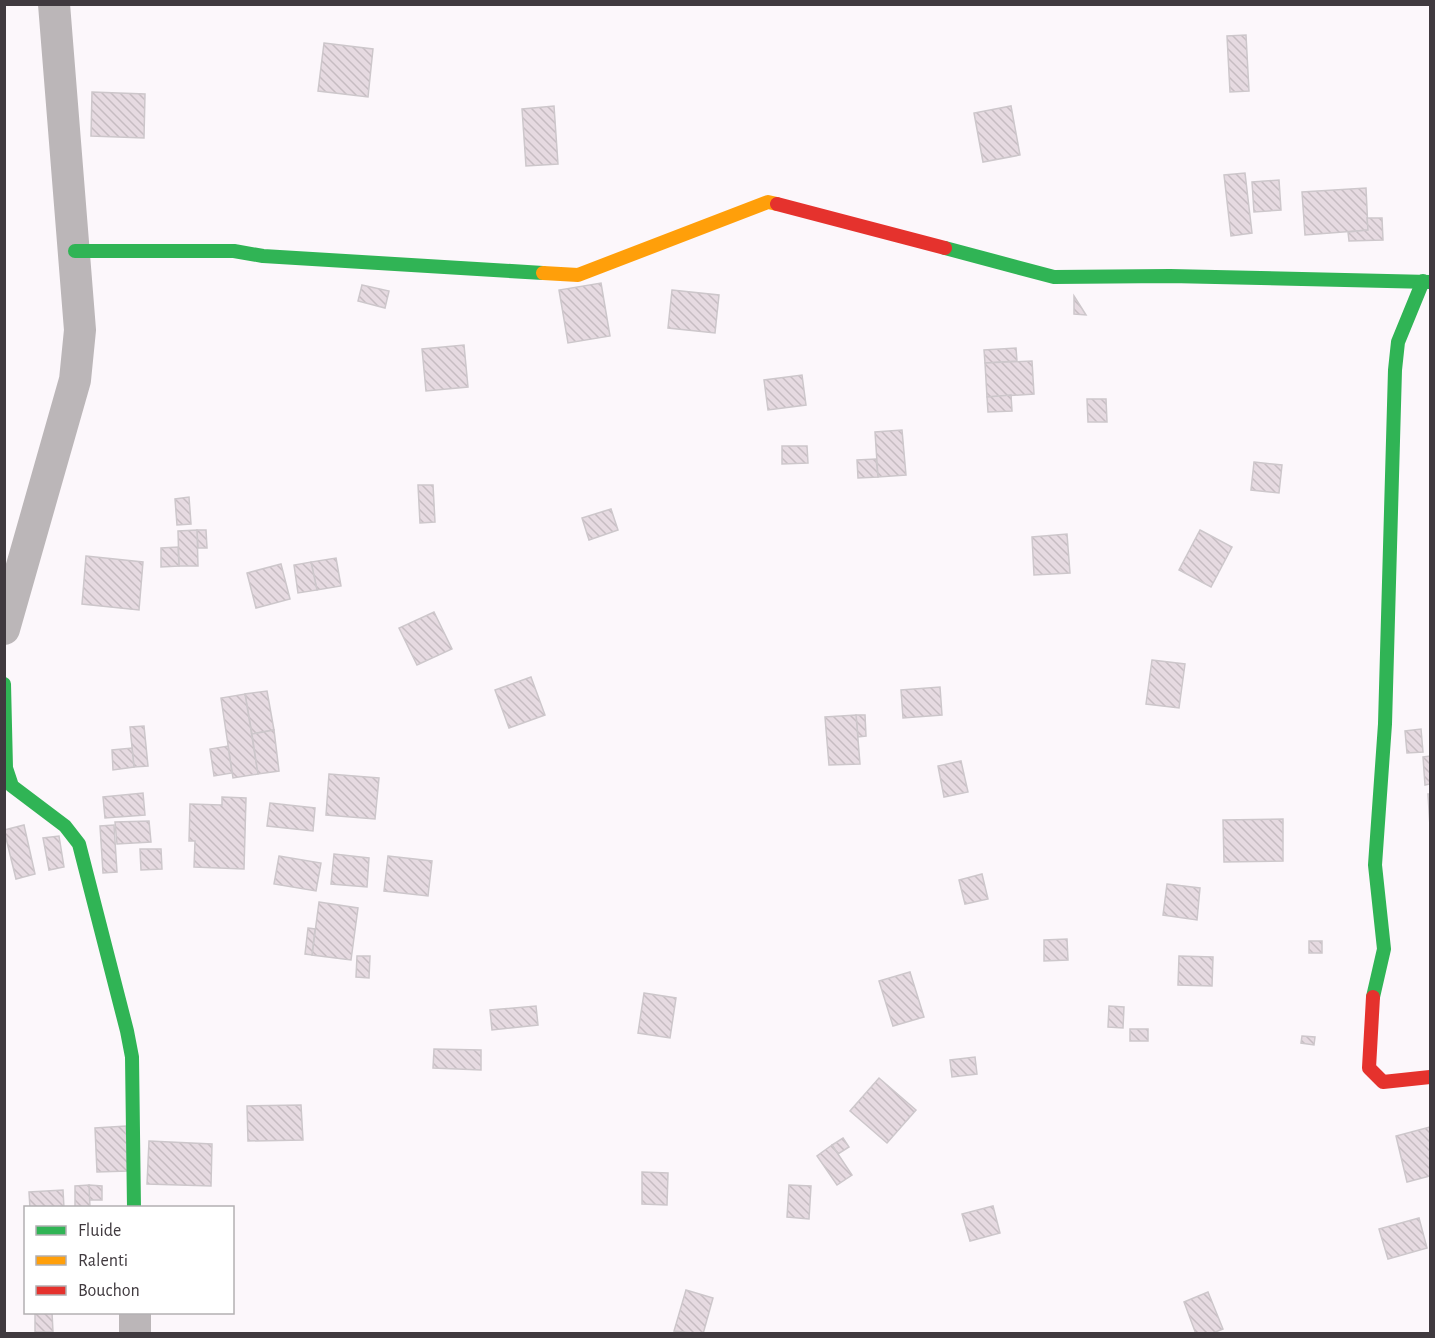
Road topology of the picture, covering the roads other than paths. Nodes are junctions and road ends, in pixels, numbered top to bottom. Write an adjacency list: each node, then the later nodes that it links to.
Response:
1 (54, 4): 2 (street)
2 (75, 251): 3 (street); 4 (street)
3 (1427, 281): 6 (street)
4 (4, 629)
5 (4, 684): 7 (street)
6 (1431, 1077)
7 (134, 1206)
8 (135, 1314): 9 (street)
9 (135, 1334)

